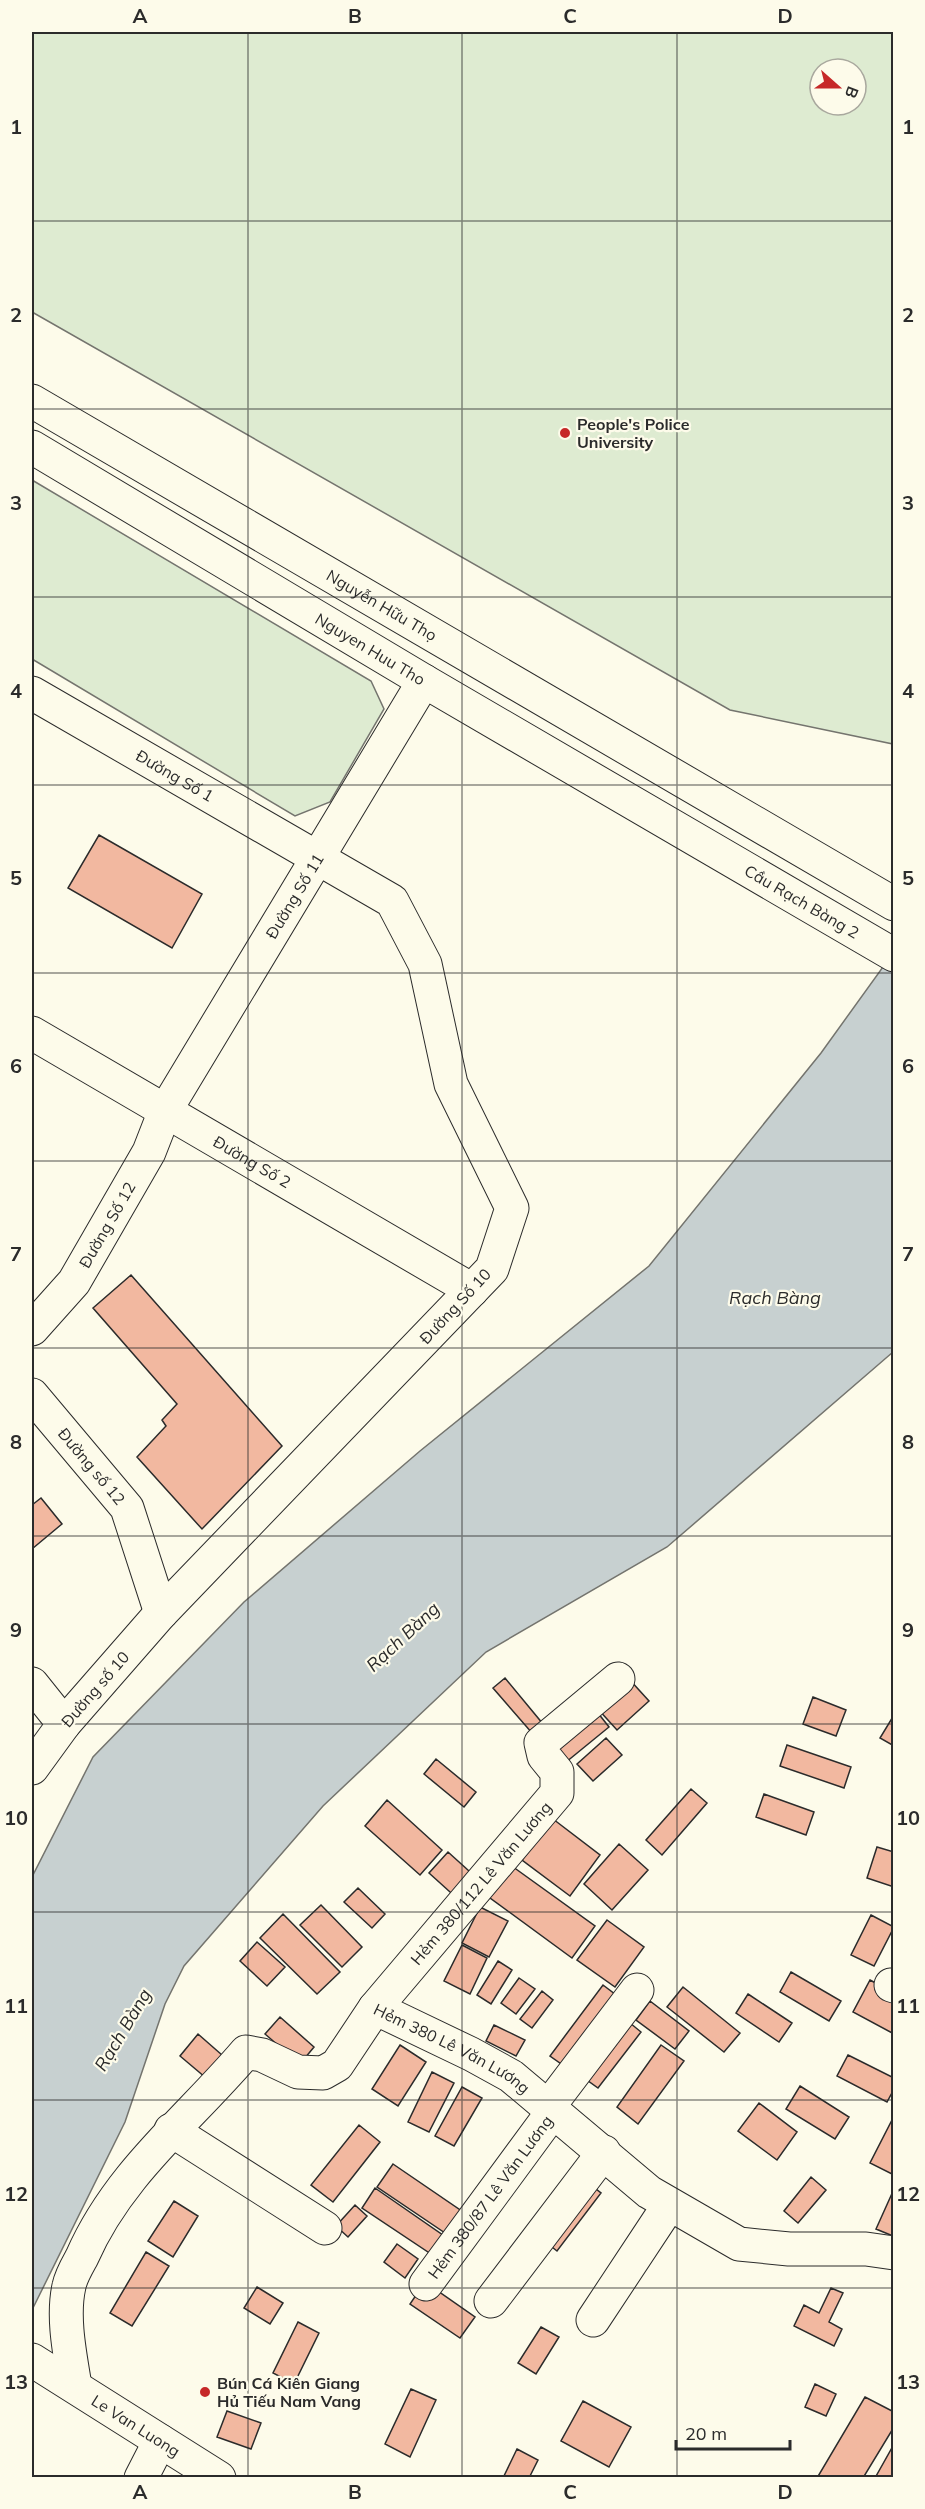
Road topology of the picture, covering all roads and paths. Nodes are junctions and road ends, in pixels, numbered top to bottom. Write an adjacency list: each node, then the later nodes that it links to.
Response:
1 (32, 401): 7 (street, Nguyễn Hữu Thọ)
2 (32, 447): 3 (street, Nguyen Huu Tho)
3 (424, 681): 5 (street, Nguyen Huu Tho); 6 (street, Đường Số 11)
4 (32, 693): 6 (street, Đường Số 1)
5 (711, 847): 8 (street, Cầu Rạch Bàng 2)
6 (317, 860): 10 (street, Đường Số 11); 11 (street, Đường Số 10)
7 (894, 904)
8 (894, 955)
9 (32, 1033): 10 (street, Đường Số 2)
10 (165, 1111): 11 (street, Đường Số 2); 12 (street, Đường Số 12)
11 (472, 1290): 14 (street, Đường Số 10)
12 (32, 1329)
13 (32, 1395): 14 (street, Đường số 12)
14 (161, 1613): 17 (street, Đường số 10)
15 (618, 1679): 20 (street, Hẻm 380/112 Lê Văn Lương)
16 (32, 1684): 17 (street)
17 (64, 1724): 18 (street, Đường số 10)
18 (32, 1768)
19 (637, 1990): 21 (street, Hẻm 380/87 Lê Văn Lương)
20 (375, 2008): 21 (street, Hẻm 380 Lê Văn Lương); 22 (street, Hẻm 380 Lê Văn Lương)
21 (551, 2108): 23 (street, Hẻm 380 Lê Văn Lương); 27 (street, Hẻm 380/87 Lê Văn Lương)
22 (171, 2130): 25 (street); 30 (street, Hẻm 380 Lê Văn Lương)
23 (604, 2152): 24 (street, Hẻm 380 Lê Văn Lương); 28 (street)
24 (669, 2205): 26 (street, Hẻm 380 Lê Văn Lương); 29 (street)
25 (325, 2228)
26 (894, 2253)
27 (426, 2284)
28 (492, 2301)
29 (592, 2320)
30 (54, 2373): 31 (street, Le Van Luong)
31 (160, 2441): 32 (street); 33 (street, Le Van Luong)
32 (141, 2478)
33 (219, 2478)

